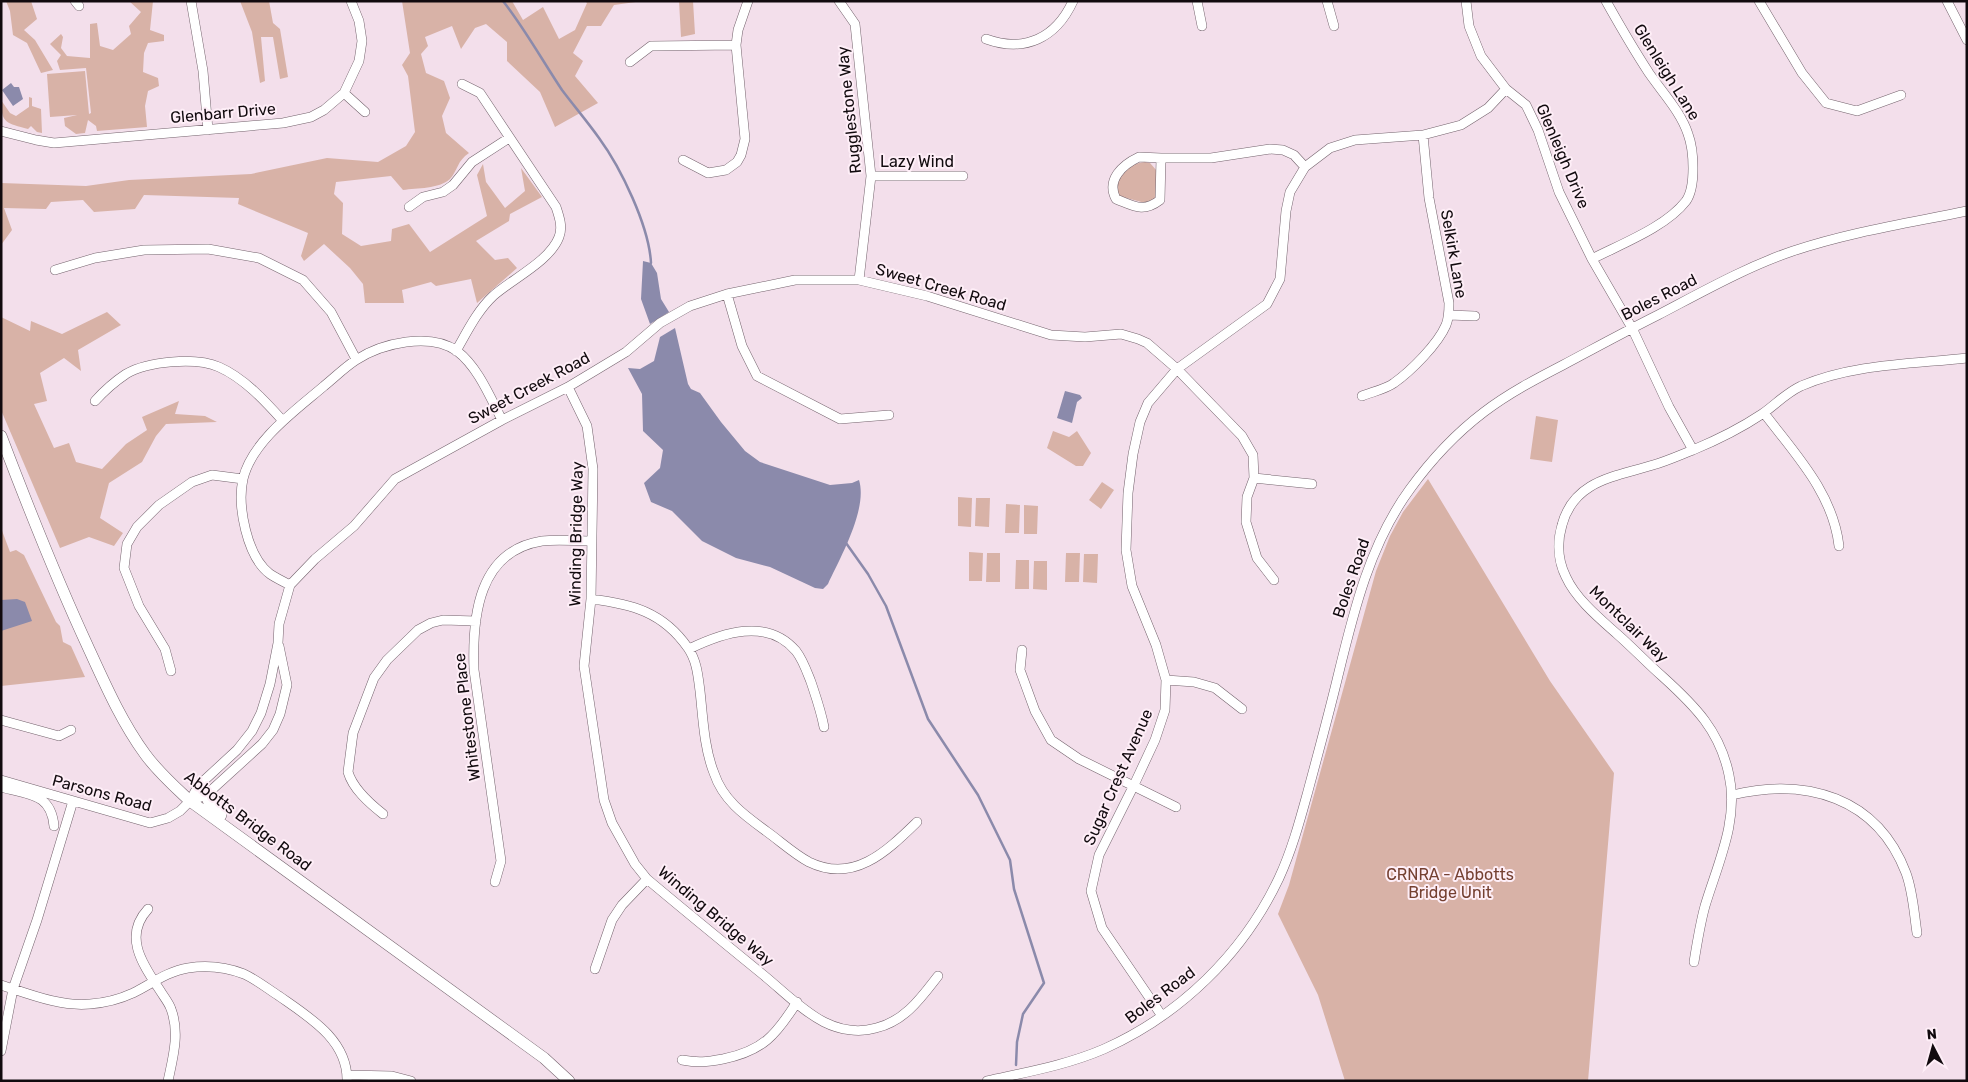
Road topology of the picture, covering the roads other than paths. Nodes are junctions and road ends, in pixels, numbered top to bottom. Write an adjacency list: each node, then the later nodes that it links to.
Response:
1 (191, 1): 23 (street)
2 (351, 1): 20 (street, Glenbarr Drive)
3 (748, 1): 16 (street)
4 (839, 1): 30 (street, Rugglestone Way)
5 (1073, 1): 14 (street)
6 (1197, 1): 12 (street)
7 (1327, 1): 13 (street)
8 (1466, 1): 19 (street, Glenleigh Drive)
9 (1606, 1): 34 (street, Glenleigh Lane)
10 (1759, 1): 21 (street)
11 (1947, 1): 15 (street)
12 (1202, 26)
13 (1334, 26)
14 (986, 39)
15 (1967, 40)
16 (736, 45): 17 (street); 28 (street)
17 (630, 62)
18 (462, 84): 26 (street)
19 (1506, 89): 25 (street, Sugar Crest Avenue); 34 (street, Glenleigh Drive)
20 (344, 94): 22 (street); 23 (street, Glenbarr Drive)
21 (1901, 95)
22 (365, 112)
23 (208, 130): 24 (street, Glenbarr Drive)
24 (1, 131)
25 (1423, 134): 29 (street, Sugar Crest Avenue); 38 (street, Selkirk Lane)
26 (508, 138): 32 (street); 41 (street)
27 (1161, 158): 27 (street); 29 (street)
28 (683, 160)
29 (1305, 166): 44 (street, Sugar Crest Avenue)
30 (871, 176): 31 (street, Lazy Wind); 36 (street, Rugglestone Way)
31 (963, 176)
32 (409, 207)
33 (1967, 211): 40 (street, Boles Road)
34 (1592, 258): 40 (street, Glenleigh Drive)
35 (55, 270): 43 (street)
36 (859, 280): 37 (street, Sweet Creek Road); 44 (street, Sweet Creek Road)
37 (727, 294): 45 (street, Sweet Creek Road); 49 (street)
38 (1449, 315): 39 (street); 46 (street, Selkirk Lane)
39 (1475, 316)
40 (1632, 328): 53 (street, Glenleigh Drive); 95 (street, Boles Road)
41 (456, 350): 43 (street); 50 (street)
42 (1967, 358): 48 (street, Montclair Way)
43 (356, 359): 51 (street)
44 (1177, 368): 54 (street, Sweet Creek Road); 67 (street, Sugar Crest Avenue)
45 (568, 387): 50 (street, Sweet Creek Road); 57 (street, Winding Bridge Way)
46 (1362, 396)
47 (95, 401): 51 (street)
48 (1764, 413): 53 (street, Montclair Way); 58 (street)
49 (889, 414)
50 (502, 420): 60 (street, Sweet Creek Road)
51 (283, 421): 55 (street)
52 (1, 436): 77 (main road, Abbotts Bridge Road)
53 (1693, 450): 76 (street, Montclair Way)
54 (1254, 478): 56 (street); 59 (street, Sweet Creek Road)
55 (243, 479): 60 (street); 66 (street)
56 (1312, 484)
57 (592, 541): 61 (street, Winding Bridge Way); 62 (street, Whitestone Place)
58 (1839, 546)
59 (1274, 580)
60 (290, 585): 63 (street, Sweet Creek Road)
61 (591, 599): 64 (street); 84 (street, Winding Bridge Way)
62 (476, 621): 80 (street); 85 (street, Whitestone Place)
63 (278, 643): 75 (street, Sweet Creek Road); 77 (street, Sweet Creek Road)
64 (689, 649): 70 (street); 81 (street)
65 (1022, 650): 73 (street)
66 (171, 672)
67 (1166, 680): 68 (street); 73 (street, Sugar Crest Avenue)
68 (1242, 709)
69 (1, 720): 71 (street)
70 (824, 727)
71 (71, 730)
72 (1, 780): 78 (street, Parsons Road)
73 (1134, 785): 79 (street); 95 (street, Sugar Crest Avenue)
74 (1, 787): 82 (street, Parsons Road)
75 (206, 795): 77 (street, Sweet Creek Road); 83 (main road)
76 (1732, 795): 87 (street); 88 (street, Montclair Way)
77 (190, 801): 78 (street, Parsons Road); 83 (main road, Abbotts Bridge Road)
78 (73, 802): 93 (street)
79 (1176, 807)
80 (383, 814)
81 (918, 822)
82 (54, 826)
83 (274, 863): 101 (main road, Abbotts Bridge Road)
84 (647, 879): 89 (street); 94 (street, Winding Bridge Way)
85 (495, 882)
86 (148, 909): 91 (street)
87 (1917, 933)
88 (1694, 962)
89 (595, 969)
90 (938, 976): 94 (street, Winding Bridge Way)
91 (153, 981): 93 (street); 98 (street); 99 (street)
92 (1, 985): 93 (street)
93 (13, 989): 96 (street)
94 (797, 1002): 97 (street)
95 (1162, 1016): 102 (street, Boles Road)
96 (1, 1050)
97 (682, 1060)
98 (347, 1078): 100 (street)
99 (168, 1081)
100 (411, 1081)
101 (569, 1081)
102 (987, 1081)

